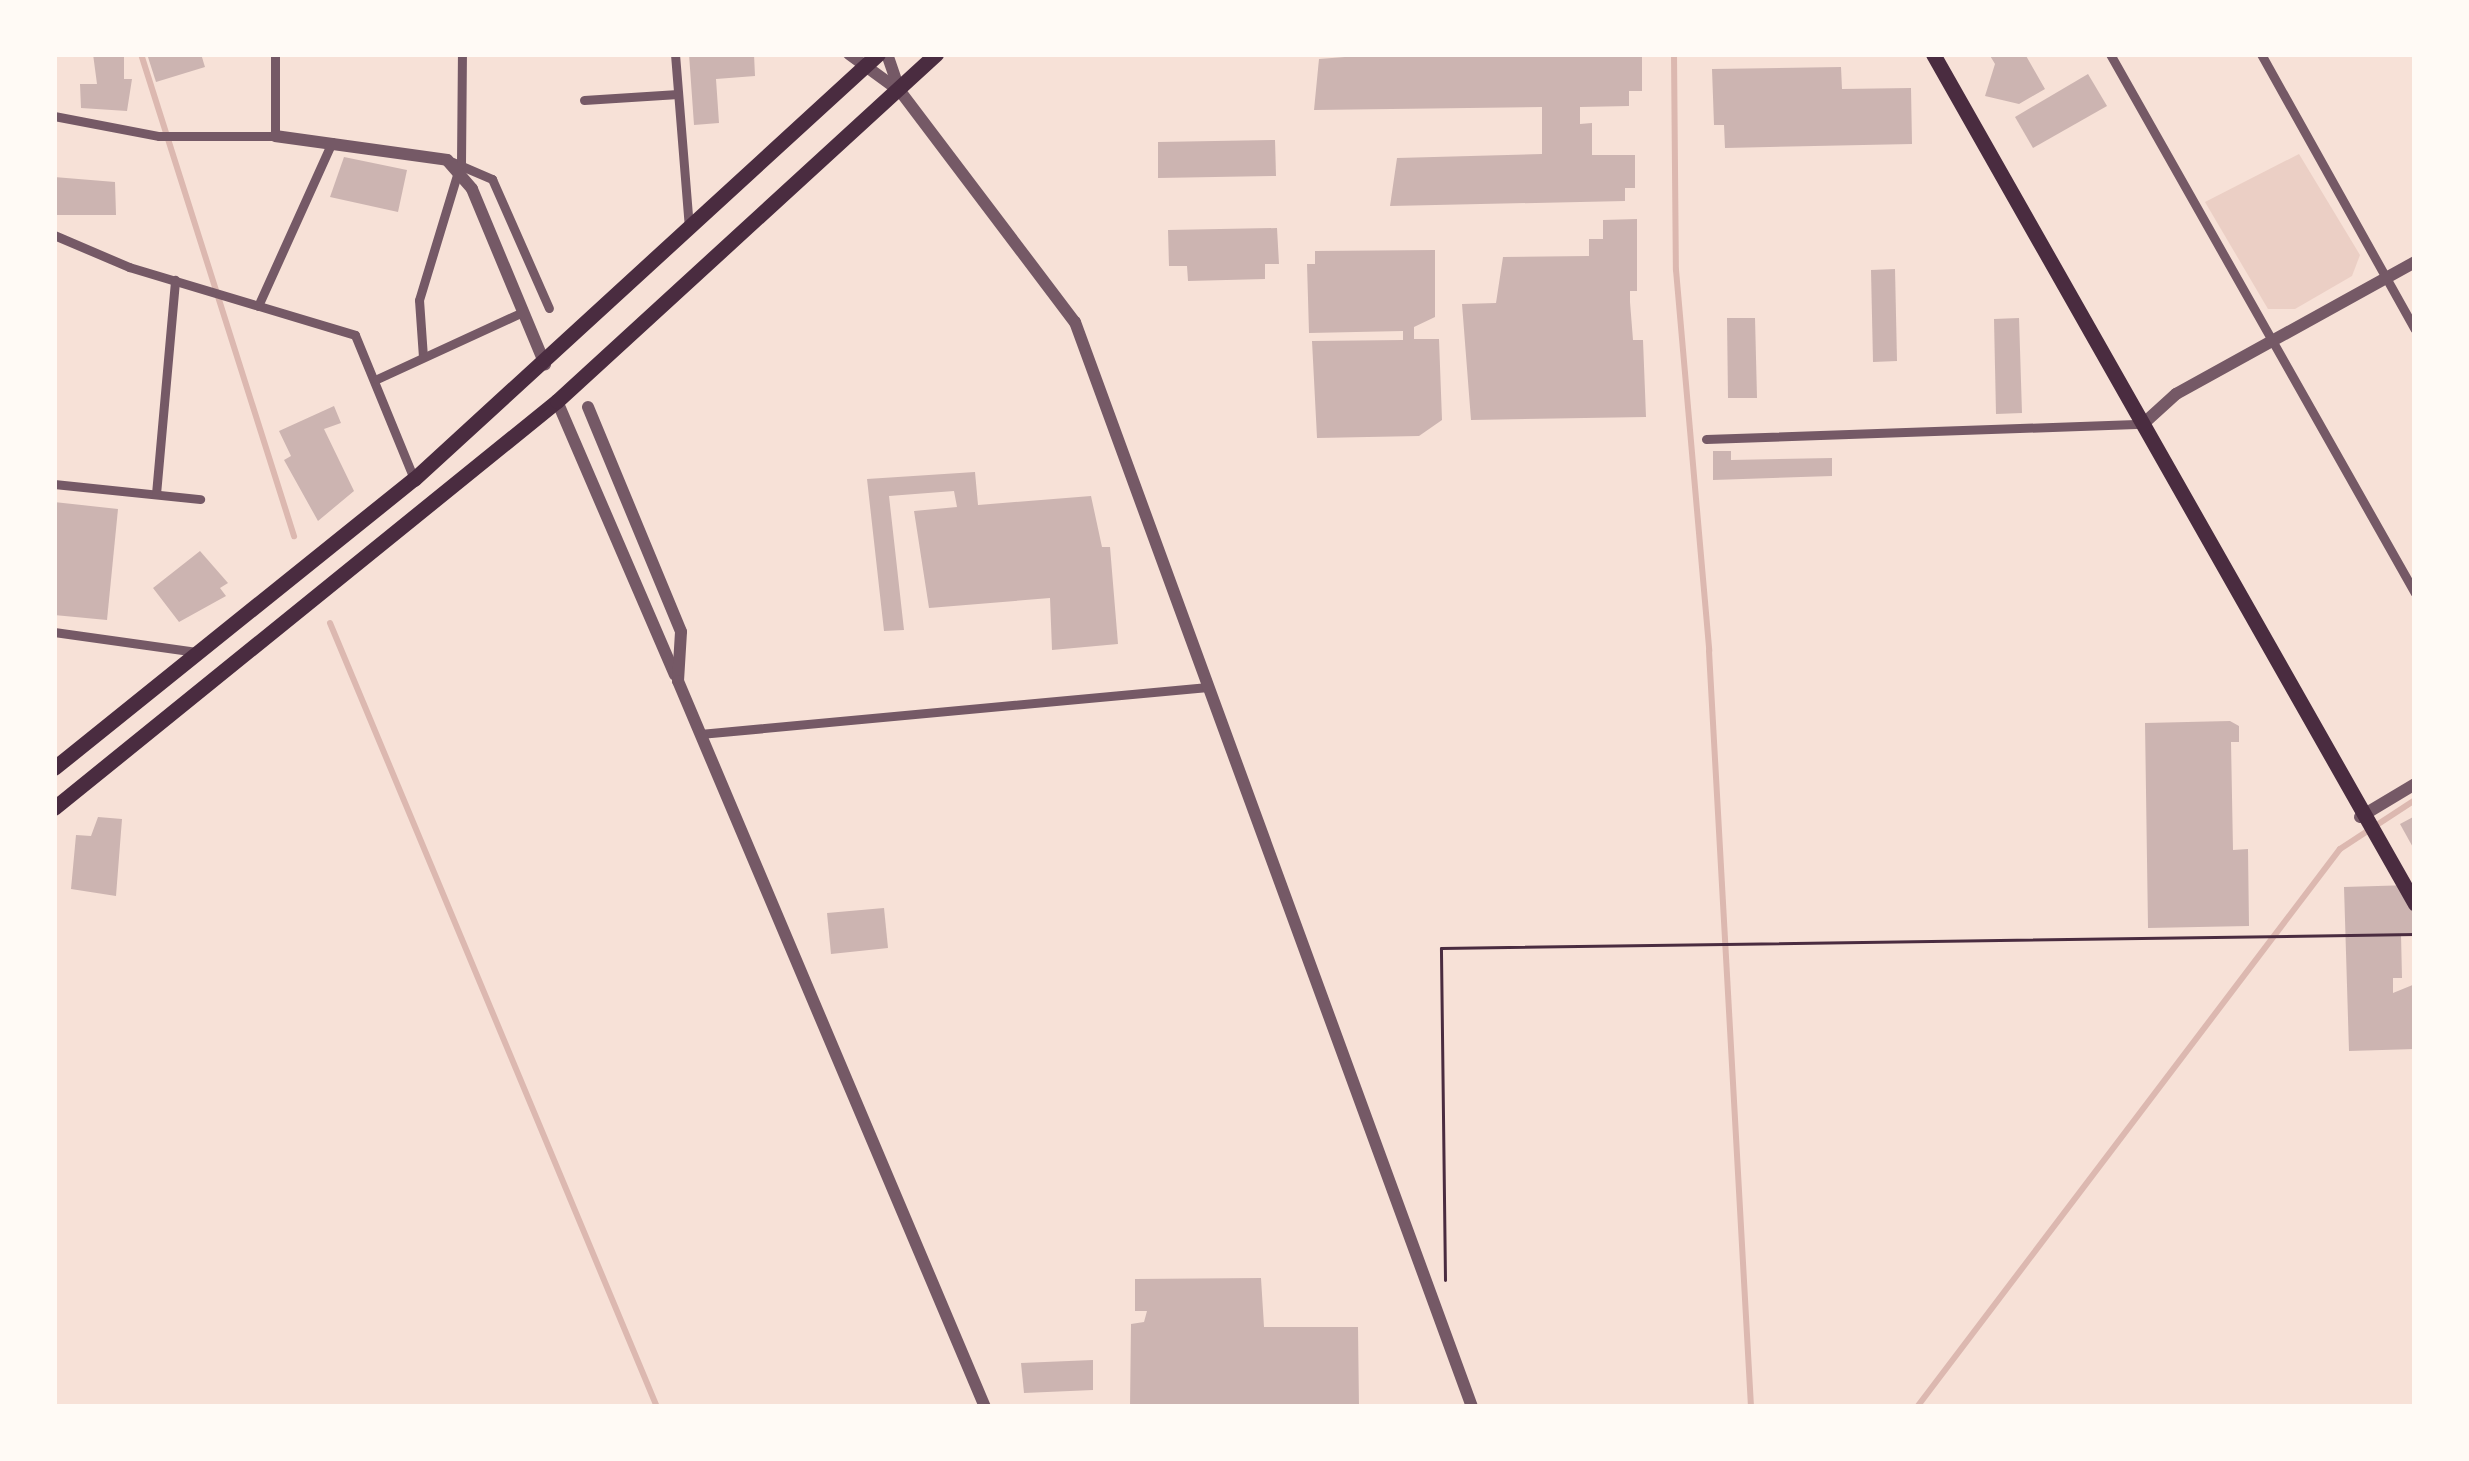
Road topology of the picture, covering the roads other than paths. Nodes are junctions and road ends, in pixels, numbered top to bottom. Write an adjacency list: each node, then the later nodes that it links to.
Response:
1 (274, 54): 16 (street)
2 (462, 54): 18 (street)
3 (675, 54): 13 (street)
4 (849, 54): 11 (street)
5 (878, 54): 11 (main road)
6 (887, 54): 12 (street)
7 (936, 54): 12 (main road)
8 (1933, 54): 34 (main road)
9 (2110, 54): 28 (street)
10 (2261, 54): 22 (street)
11 (862, 69): 12 (street); 19 (main road)
12 (900, 91): 32 (main road); 44 (street)
13 (678, 94): 14 (street); 19 (street)
14 (584, 100)
15 (54, 116): 16 (street)
16 (275, 136): 17 (street)
17 (332, 142): 18 (street); 24 (street)
18 (456, 166): 25 (street); 26 (street); 29 (street)
19 (689, 234): 30 (main road)
20 (54, 235): 23 (street)
21 (2415, 262): 22 (street)
22 (2386, 279): 27 (street); 28 (street)
23 (175, 280): 24 (street); 38 (street)
24 (258, 306): 31 (street)
25 (549, 308)
26 (523, 312): 29 (street); 30 (street)
27 (2415, 329)
28 (2271, 343): 34 (street); 40 (street)
29 (423, 357): 31 (street)
30 (545, 366): 36 (main road)
31 (377, 380): 36 (street)
32 (557, 401): 43 (street); 48 (main road)
33 (588, 407): 43 (street)
34 (2144, 424): 35 (street); 49 (main road)
35 (1706, 439)
36 (414, 479): 42 (main road)
37 (54, 484): 38 (street)
38 (155, 494): 39 (street)
39 (200, 499)
40 (2415, 593)
41 (54, 632): 42 (street)
42 (202, 652): 46 (main road)
43 (678, 681): 45 (street)
44 (1208, 687): 45 (street); 53 (street)
45 (700, 734): 52 (street)
46 (54, 768)
47 (2415, 784): 49 (street)
48 (54, 808)
49 (2362, 821): 50 (main road)
50 (2408, 881): 51 (main road)
51 (2415, 904)
52 (985, 1407)
53 (1472, 1407)

